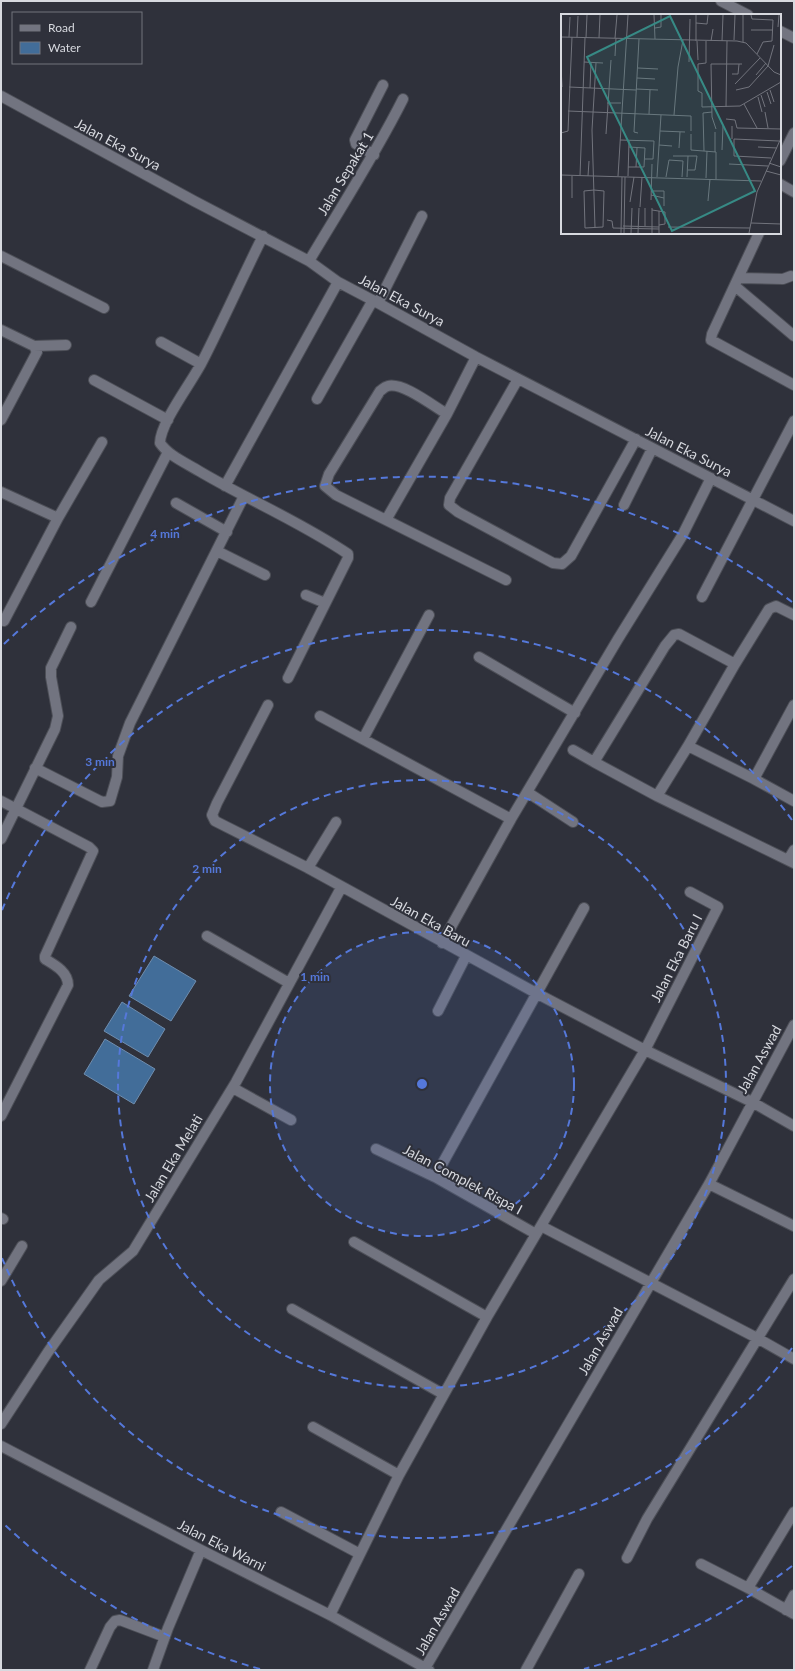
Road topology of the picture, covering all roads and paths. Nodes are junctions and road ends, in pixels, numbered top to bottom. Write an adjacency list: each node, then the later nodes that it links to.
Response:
1 (721, 1): 2 (street)
2 (746, 14)
3 (781, 32): 4 (street)
4 (794, 38)
5 (383, 85): 9 (street)
6 (1, 96): 15 (street, Jalan Eka Surya)
7 (403, 99): 9 (street, Jalan Sepakat 1)
8 (794, 133): 10 (street)
9 (374, 155): 17 (street, Jalan Sepakat 1)
10 (781, 159)
11 (781, 185): 12 (street)
12 (794, 192)
13 (422, 216): 21 (street)
14 (759, 234): 20 (street)
15 (263, 236): 17 (street, Jalan Eka Surya); 29 (street)
16 (1, 256): 22 (street)
17 (309, 261): 19 (street, Jalan Eka Surya)
18 (791, 276): 20 (street)
19 (338, 282): 21 (street, Jalan Eka Surya); 43 (street)
20 (736, 282): 24 (street); 32 (street)
21 (376, 301): 28 (street, Jalan Eka Surya); 33 (street)
22 (104, 308)
23 (1, 330): 27 (street)
24 (794, 336)
25 (161, 342): 29 (street)
26 (66, 345): 27 (street)
27 (34, 346): 35 (street)
28 (476, 356): 30 (street, Jalan Eka Surya); 34 (street)
29 (201, 364): 36 (street)
30 (518, 379): 38 (street, Jalan Eka Surya); 38 (street)
31 (94, 380): 36 (street)
32 (794, 385)
33 (317, 399)
34 (447, 414): 50 (street); 50 (street)
35 (1, 420)
36 (168, 420): 41 (street)
37 (794, 421): 46 (street)
38 (636, 439): 40 (street, Jalan Eka Surya)
39 (102, 442): 49 (street)
40 (652, 449): 42 (street, Jalan Eka Surya); 48 (street)
41 (168, 452): 43 (street); 58 (street)
42 (711, 478): 46 (street, Jalan Eka Surya); 69 (street)
43 (225, 486): 45 (street)
44 (1, 492): 49 (street)
45 (244, 496): 52 (street); 59 (street)
46 (753, 499): 51 (street, Jalan Eka Surya); 57 (street)
47 (176, 503): 52 (street)
48 (624, 505)
49 (58, 518): 62 (street)
50 (386, 520): 55 (street)
51 (794, 521)
52 (226, 532): 53 (street)
53 (217, 551): 54 (street); 75 (street)
54 (265, 575)
55 (506, 580)
56 (306, 595): 59 (street)
57 (702, 597)
58 (91, 602)
59 (325, 603): 66 (street)
60 (429, 615): 71 (street)
61 (794, 615): 65 (street)
62 (4, 621)
63 (71, 627): 75 (street)
64 (479, 657): 69 (street)
65 (735, 664): 72 (street); 74 (street)
66 (288, 678)
67 (268, 705): 88 (street, Jalan Eka Baru)
68 (794, 705): 76 (street)
69 (575, 713): 77 (street)
70 (320, 716): 71 (street)
71 (363, 739): 82 (street)
72 (688, 746): 76 (street); 78 (street)
73 (573, 750): 74 (street)
74 (594, 762): 78 (street)
75 (35, 768): 81 (street)
76 (754, 779): 80 (street)
77 (527, 792): 82 (street); 84 (street)
78 (657, 796): 87 (street)
79 (1, 801): 81 (street)
80 (794, 802)
81 (16, 808): 85 (street); 102 (street)
82 (511, 819): 93 (street)
83 (336, 822): 88 (street)
84 (573, 822)
85 (1, 839)
86 (794, 850): 87 (street)
87 (791, 861)
88 (308, 868): 89 (street, Jalan Eka Baru)
89 (341, 888): 93 (street, Jalan Eka Baru); 95 (street, Jalan Eka Melati)
90 (690, 892): 99 (street, Jalan Eka Baru I)
91 (584, 908): 96 (street)
92 (207, 936): 95 (street)
93 (442, 943): 94 (street, Jalan Eka Baru)
94 (466, 956): 96 (street, Jalan Eka Baru); 97 (street)
95 (289, 983): 100 (street, Jalan Eka Melati)
96 (536, 993): 99 (street, Jalan Eka Baru); 106 (street)
97 (438, 1011)
98 (794, 1025): 101 (street, Jalan Aswad)
99 (645, 1050): 101 (street, Jalan Eka Baru); 109 (street)
100 (233, 1088): 103 (street); 120 (street, Jalan Eka Melati)
101 (752, 1102): 104 (street, Jalan Eka Baru); 107 (street, Jalan Aswad)
102 (1, 1116)
103 (291, 1120)
104 (794, 1126)
105 (376, 1149): 106 (street, Jalan Complek Rispa I)
106 (435, 1177): 109 (street, Jalan Complek Rispa I)
107 (709, 1184): 108 (street); 114 (street, Jalan Aswad)
108 (794, 1226)
109 (539, 1230): 114 (street, Jalan Complek Rispa I); 116 (street)
110 (354, 1242): 116 (street)
111 (22, 1246): 113 (street)
112 (794, 1279): 117 (street)
113 (1, 1281)
114 (650, 1284): 117 (street, Jalan Complek Rispa I); 136 (street, Jalan Aswad)
115 (292, 1310): 119 (street)
116 (487, 1318): 119 (street)
117 (757, 1338): 118 (street, Jalan Complek Rispa I); 128 (street)
118 (794, 1359)
119 (443, 1394): 123 (street)
120 (1, 1424)
121 (313, 1427): 123 (street)
122 (1, 1446): 126 (street, Jalan Eka Warni)
123 (398, 1475): 127 (street)
124 (281, 1512): 127 (street)
125 (794, 1512): 131 (street)
126 (201, 1550): 134 (street, Jalan Eka Warni); 135 (street)
127 (360, 1554): 134 (street)
128 (627, 1558)
129 (701, 1564): 131 (street)
130 (580, 1574): 139 (street)
131 (748, 1588): 133 (street)
132 (794, 1595): 133 (street)
133 (790, 1612)
134 (330, 1615): 136 (street, Jalan Eka Warni)
135 (165, 1637): 137 (street); 138 (street)
136 (426, 1669)
137 (90, 1670)
138 (153, 1670)
139 (526, 1670)

